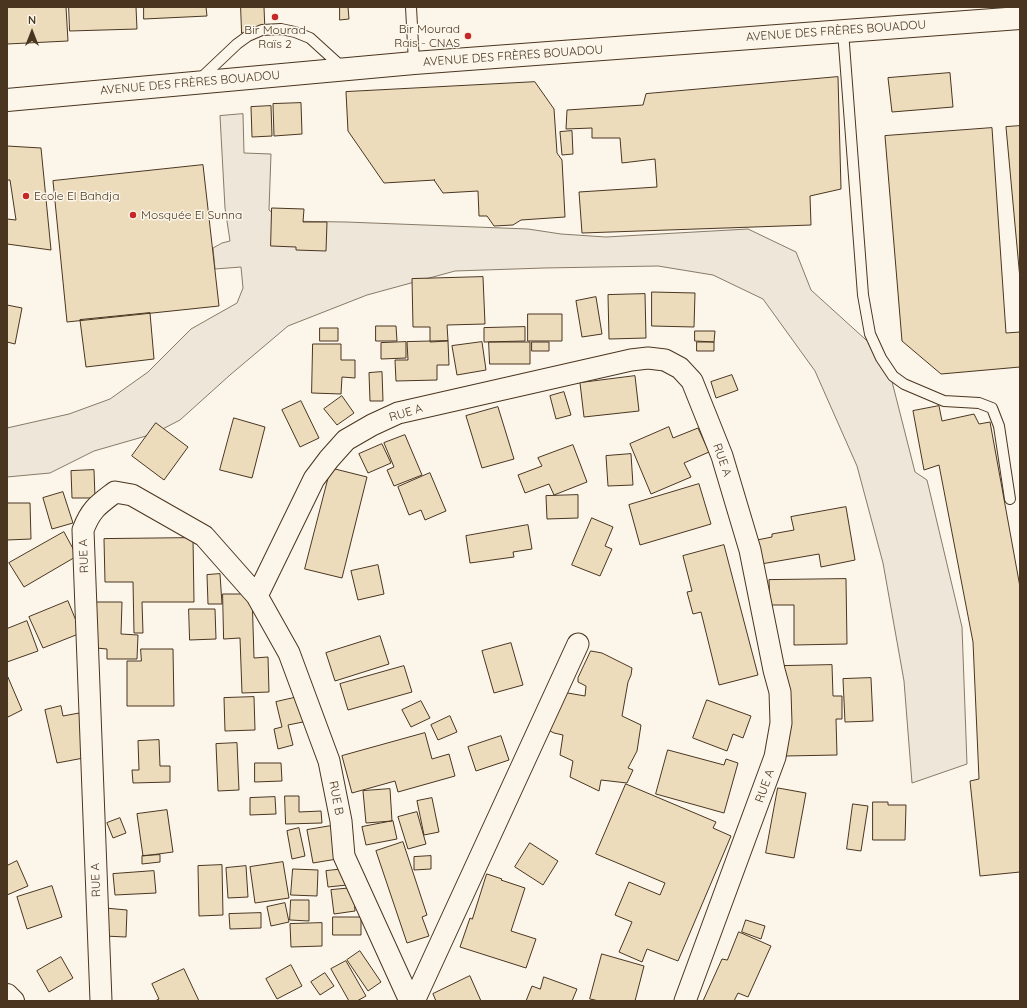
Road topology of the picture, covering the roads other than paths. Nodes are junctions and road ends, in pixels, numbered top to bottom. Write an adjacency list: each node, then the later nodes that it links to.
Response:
1 (411, 7): 4 (lane)
2 (1020, 18): 3 (main road, AVENUE DES FRÈRES BOUADOU)
3 (843, 31): 4 (main road, AVENUE DES FRÈRES BOUADOU); 8 (lane)
4 (414, 63): 5 (main road, AVENUE DES FRÈRES BOUADOU)
5 (344, 69): 6 (main road, AVENUE DES FRÈRES BOUADOU); 6 (lane)
6 (196, 83): 7 (main road, AVENUE DES FRÈRES BOUADOU)
7 (7, 100)
8 (1010, 499)
9 (257, 596): 13 (street, RUE A); 14 (street, RUE B); 16 (street, RUE A)
10 (578, 644): 15 (street)
11 (7, 995): 12 (main road)
12 (13, 1001)
13 (101, 1001)
14 (410, 1001)
15 (414, 1001)
16 (685, 1001)

